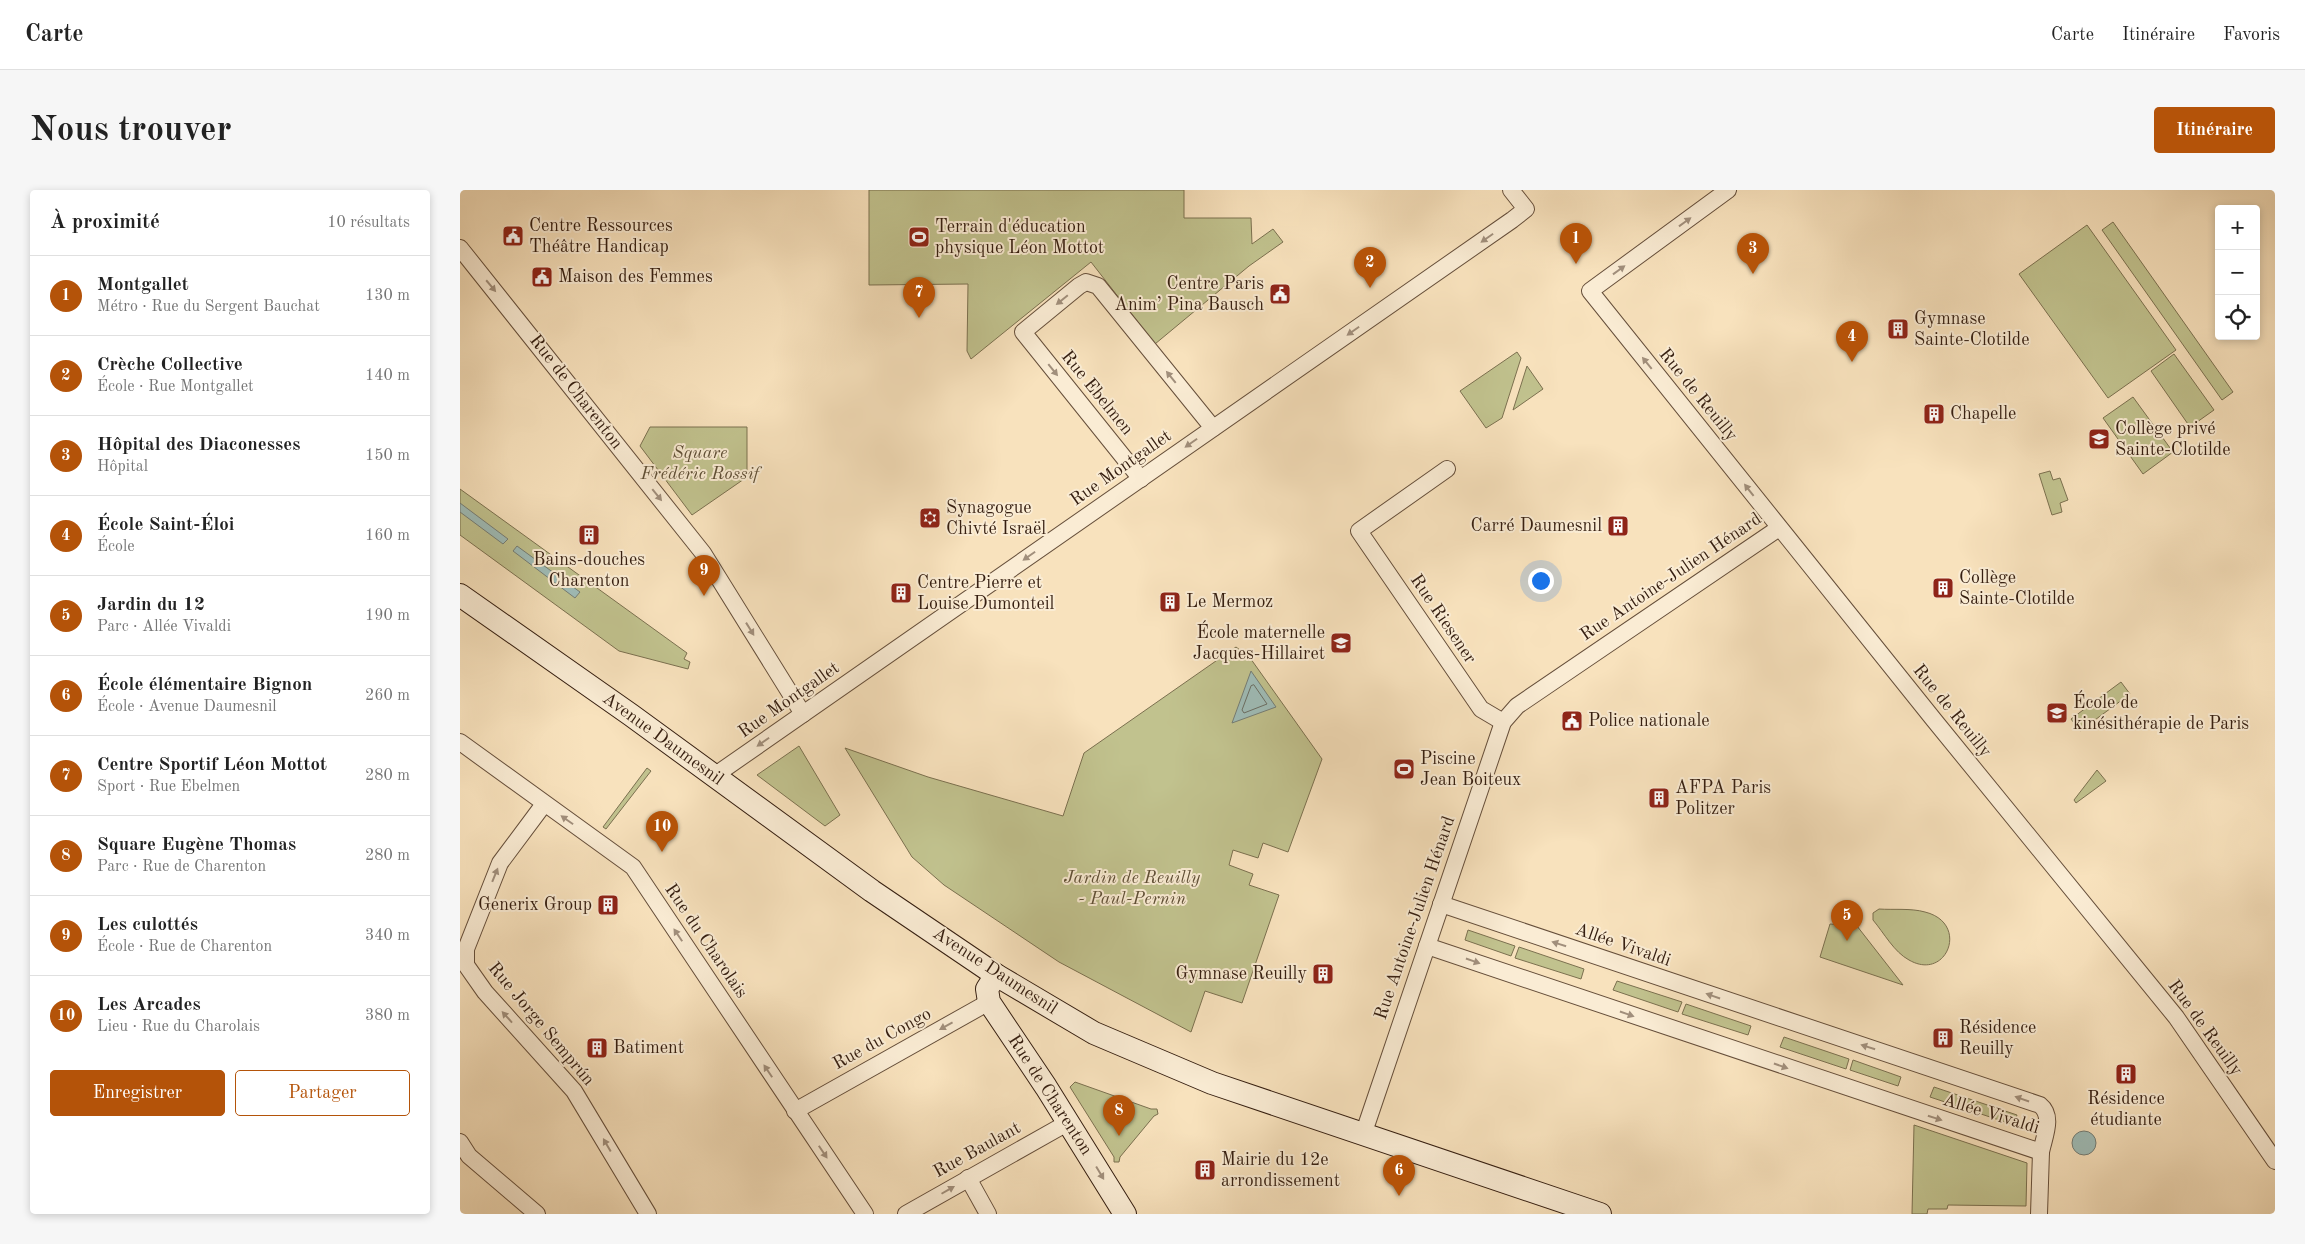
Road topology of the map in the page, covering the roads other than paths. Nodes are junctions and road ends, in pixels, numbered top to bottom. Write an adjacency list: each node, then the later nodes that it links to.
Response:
1 (1511, 190): 4 (street, Rue Montgallet, one-way to 4)
2 (1728, 190): 7 (street, Rue de Reuilly, one-way to 2)
3 (460, 248): 9 (street, Rue de Charenton, one-way to 9)
4 (1213, 428): 6 (street, Rue Montgallet, one-way to 6); 6 (street, Rue Ebelmen, one-way to 6)
5 (1448, 469): 10 (street, Rue Riesener)
6 (1141, 479): 9 (street, Rue Montgallet, one-way to 9)
7 (1779, 528): 10 (street, Rue Antoine-Julien Hénard); 23 (street, Rue de Reuilly)
8 (460, 595): 12 (main road, Avenue Daumesnil)
9 (803, 714): 12 (street, Rue Montgallet, one-way to 12)
10 (1503, 722): 14 (street, Rue Antoine-Julien Hénard)
11 (460, 742): 13 (street, Rue du Charolais)
12 (714, 776): 16 (main road, Avenue Daumesnil)
13 (544, 804): 18 (street, Rue du Charolais, one-way to 13); 26 (street, Rue Jorge Semprún, one-way to 13)
14 (1441, 904): 15 (street, Rue Antoine-Julien Hénard); 22 (street, Allée Vivaldi, one-way to 14)
15 (1427, 946): 20 (street, Rue Antoine-Julien Hénard); 22 (street, Allée Vivaldi, one-way to 22)
16 (996, 975): 17 (main road); 20 (main road, Avenue Daumesnil)
17 (989, 1002): 18 (street, Rue du Congo, one-way to 18); 19 (main road, Rue de Charenton)
18 (795, 1111): 27 (street, Rue du Charolais, one-way to 27)
19 (1069, 1122): 24 (street, Rue Baulant); 30 (main road, Rue de Charenton, one-way to 30)
20 (1363, 1135): 31 (main road, Avenue Daumesnil)
21 (460, 1142): 25 (street)
22 (2040, 1152): 32 (street)
23 (2275, 1161)
24 (968, 1178): 28 (street, Rue Baulant, one-way to 24); 29 (street)
25 (537, 1214)
26 (648, 1214)
27 (865, 1214)
28 (906, 1214)
29 (988, 1214)
30 (1125, 1214)
31 (1600, 1214)
32 (2039, 1214)

